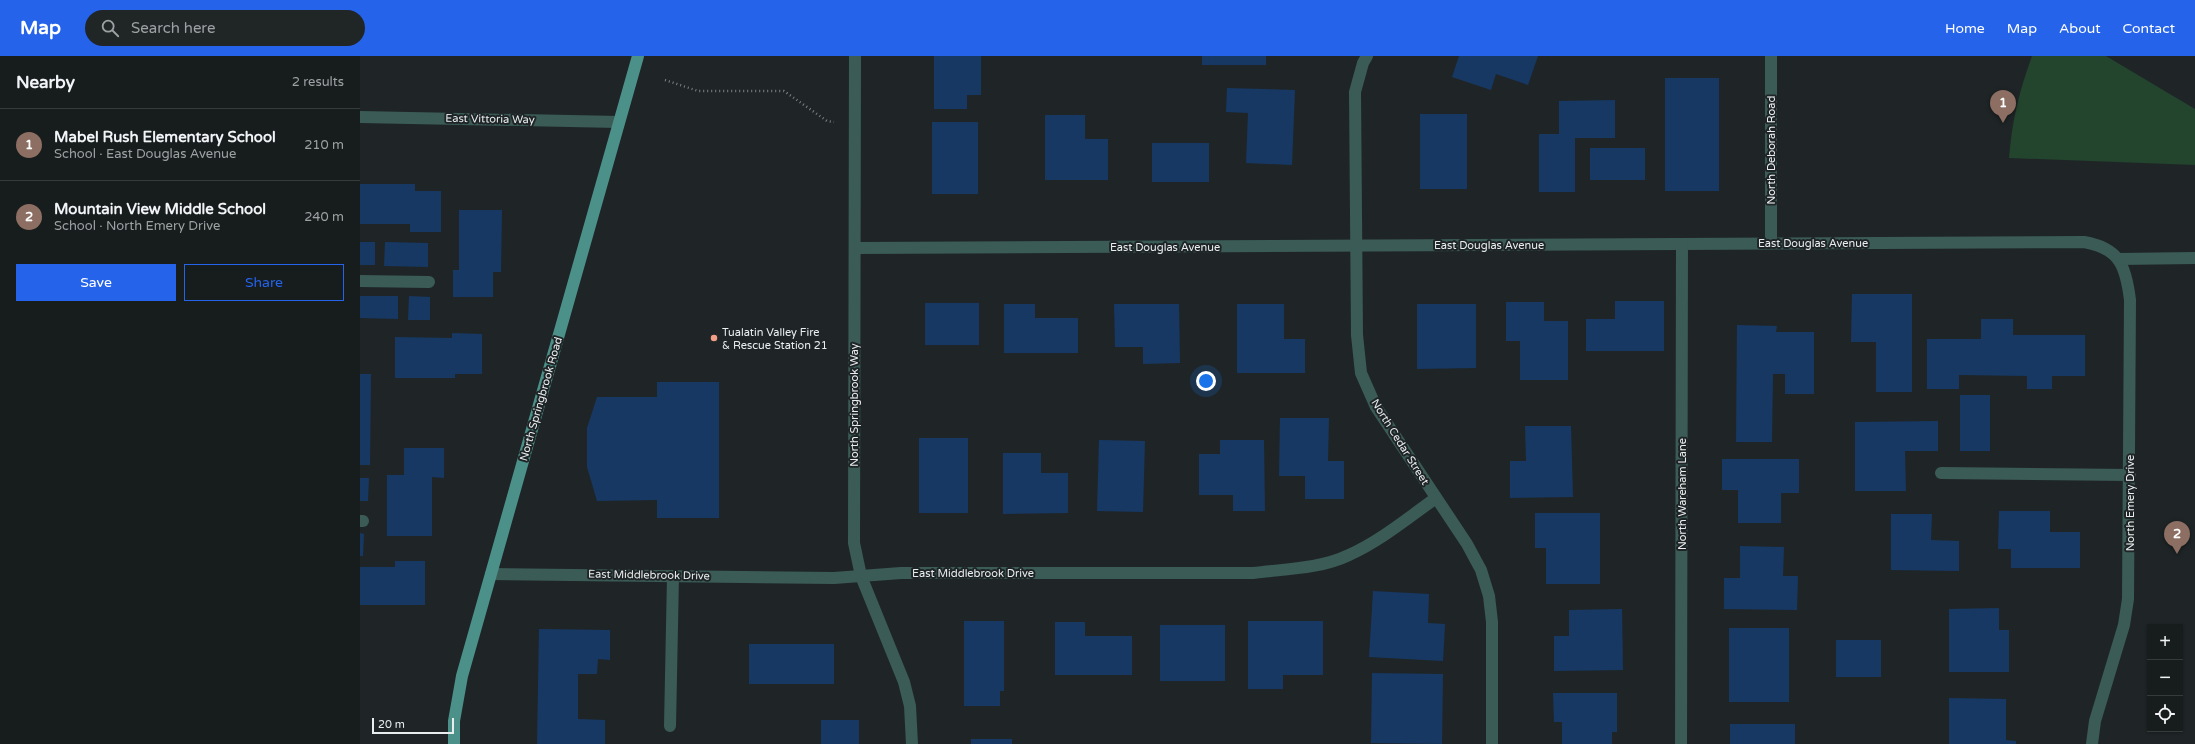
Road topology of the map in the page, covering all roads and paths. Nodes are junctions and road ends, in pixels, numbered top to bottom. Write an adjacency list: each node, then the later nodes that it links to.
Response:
1 (638, 56): 7 (main road, North Springbrook Road)
2 (855, 56): 12 (street, North Springbrook Way)
3 (1367, 56): 11 (street, North Cedar Street)
4 (1771, 56): 9 (street, North Deborah Road)
5 (665, 80): 8 (path)
6 (360, 117): 7 (street, East Vittoria Way)
7 (619, 122): 20 (main road, North Springbrook Road)
8 (834, 122)
9 (1771, 243): 10 (street, East Douglas Avenue); 14 (street, East Douglas Avenue)
10 (1682, 244): 11 (street, East Douglas Avenue); 27 (street, North Wareham Lane)
11 (1356, 246): 12 (street, East Douglas Avenue); 19 (street, North Cedar Street)
12 (855, 248): 22 (street, North Springbrook Way)
13 (2195, 258): 14 (street)
14 (2118, 259): 18 (street, North Emery Drive)
15 (360, 281): 16 (street)
16 (429, 282)
17 (1941, 473): 18 (street)
18 (2130, 475): 28 (street, North Emery Drive)
19 (1436, 498): 22 (street, East Middlebrook Drive); 26 (street, North Cedar Street)
20 (491, 574): 21 (street, East Middlebrook Drive); 24 (main road, North Springbrook Road)
21 (673, 576): 22 (street, East Middlebrook Drive); 23 (street)
22 (861, 576): 25 (street, North Springbrook Way)
23 (670, 726)
24 (454, 744)
25 (912, 744)
26 (1492, 744)
27 (1681, 744)
28 (2092, 744)

